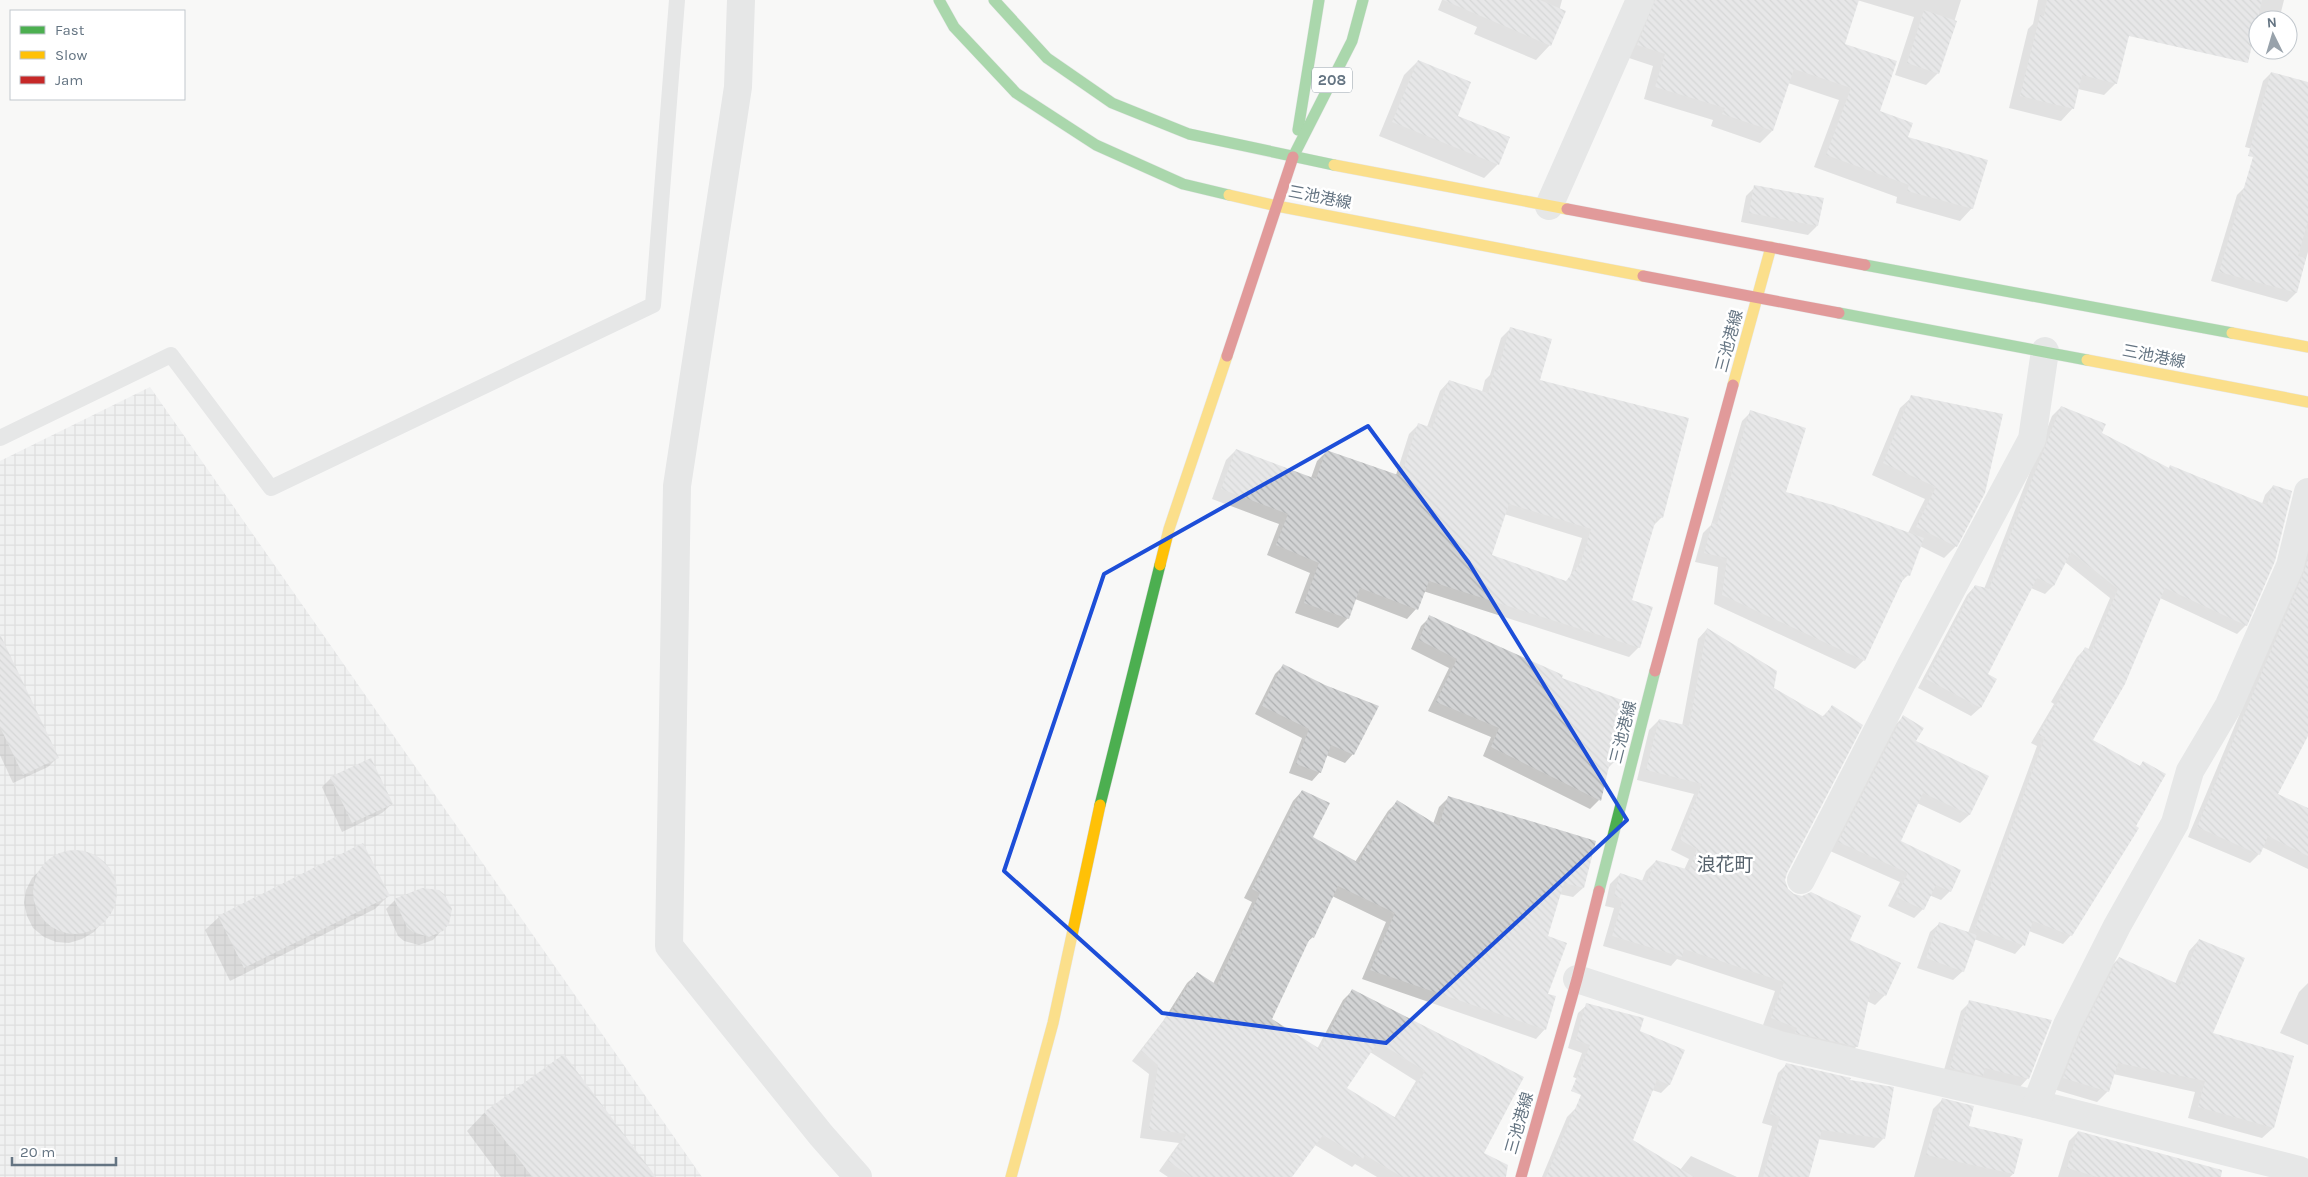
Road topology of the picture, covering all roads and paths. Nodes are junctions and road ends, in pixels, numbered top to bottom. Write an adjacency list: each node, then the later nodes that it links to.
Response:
1 (677, 0): 16 (lane)
2 (741, 0): 22 (street)
3 (939, 0): 9 (main road, 三池港線)
4 (994, 0): 8 (main road)
5 (1320, 0): 8 (main road, 208)
6 (1363, 0): 8 (main road, 208)
7 (1640, 0): 10 (street)
8 (1294, 156): 9 (main road); 10 (main road)
9 (1277, 206): 12 (main road, 三池港線); 23 (main road)
10 (1549, 206): 11 (main road)
11 (1771, 247): 12 (main road, 三池港線); 13 (main road)
12 (1758, 296): 14 (main road, 三池港線); 19 (main road, 三池港線)
13 (2308, 347)
14 (2046, 352): 15 (main road, 三池港線); 18 (street)
15 (2308, 402)
16 (0, 438)
17 (2308, 492): 20 (street)
18 (1801, 880)
19 (1577, 979): 20 (street); 24 (main road, 三池港線)
20 (2036, 1104): 21 (street)
21 (2308, 1174)
22 (858, 1177)
23 (1011, 1177)
24 (1521, 1177)

